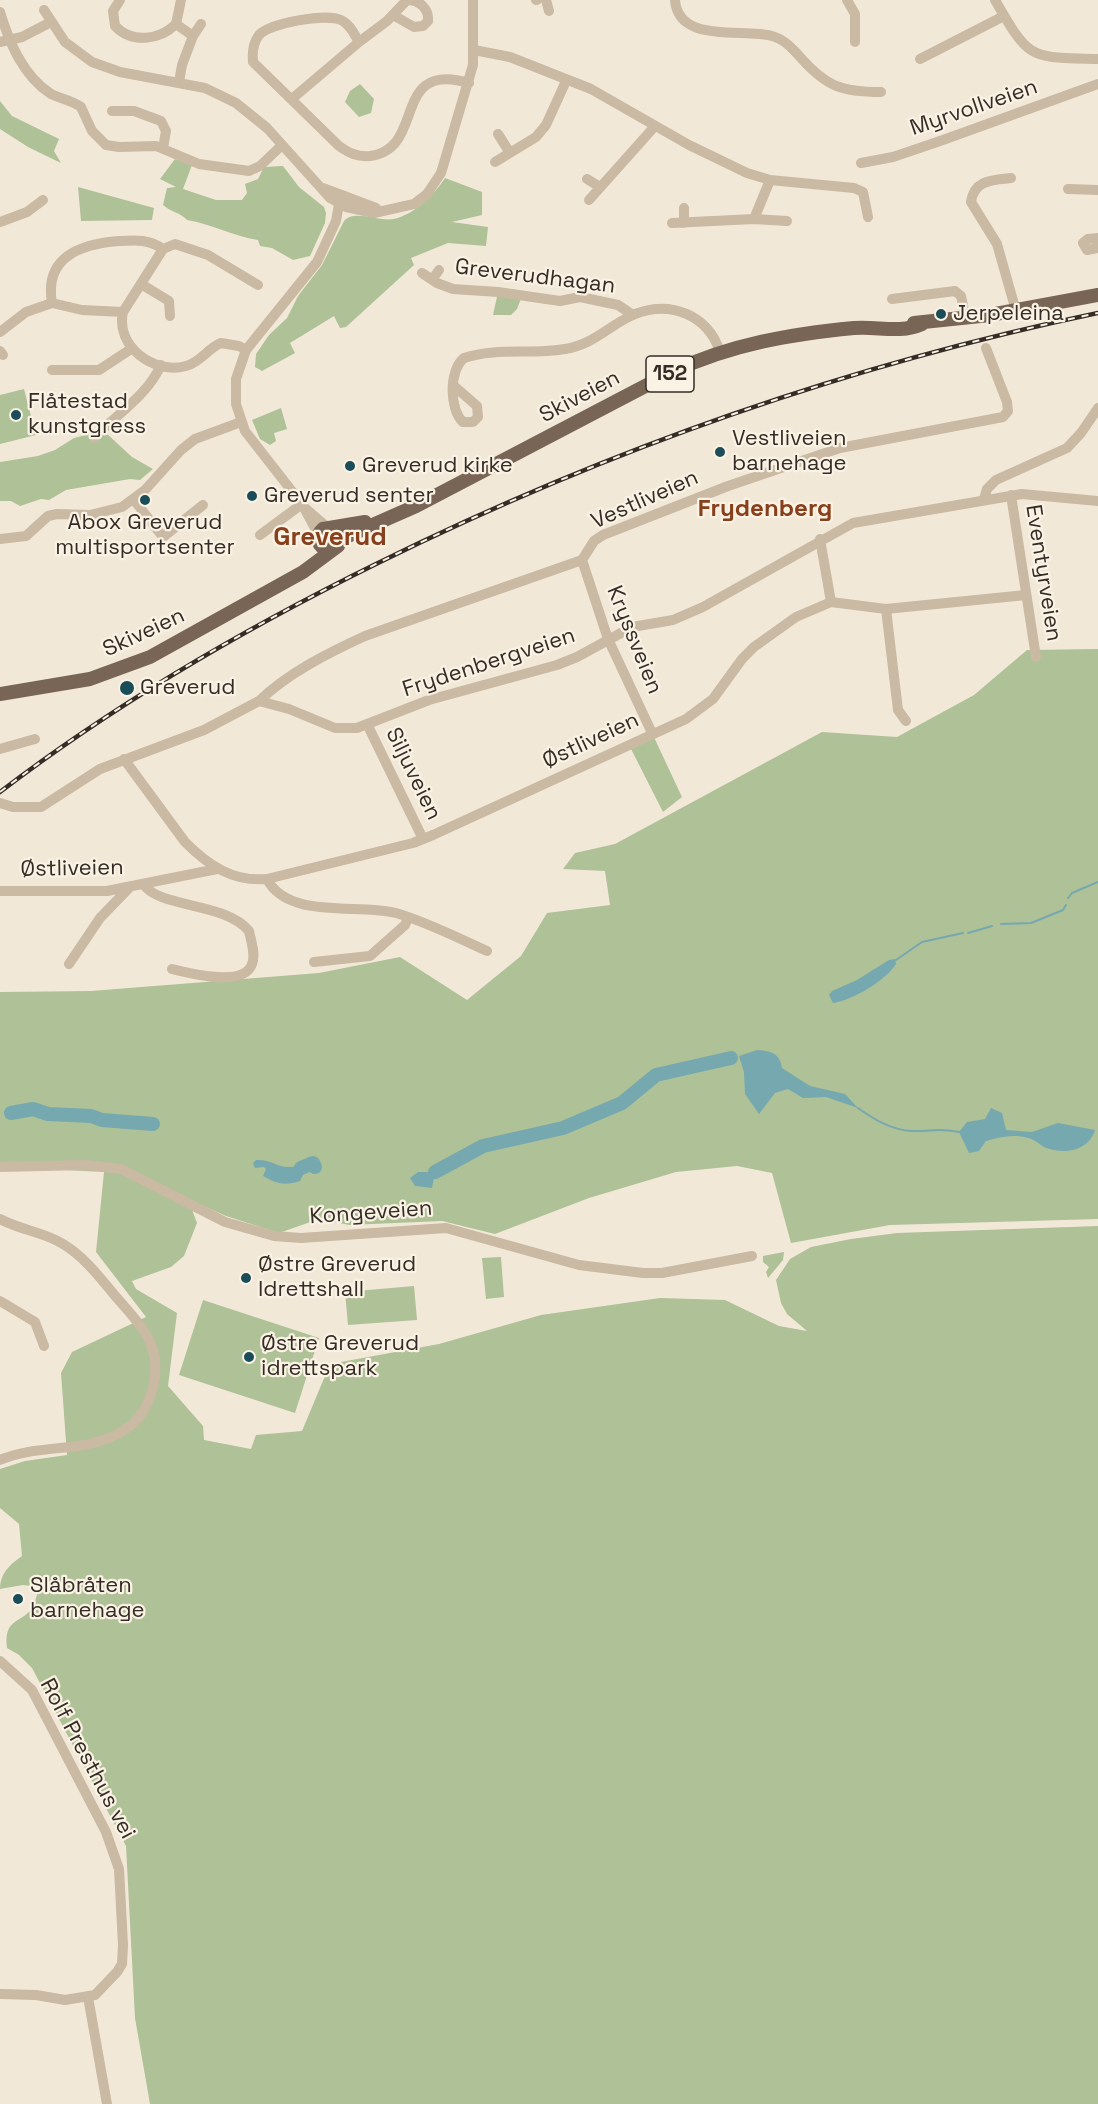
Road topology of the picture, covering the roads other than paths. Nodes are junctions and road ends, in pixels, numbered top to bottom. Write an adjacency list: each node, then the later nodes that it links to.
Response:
1 (120, 0): 12 (street)
2 (181, 0): 12 (street)
3 (473, 0): 20 (street)
4 (675, 0): 27 (street)
5 (847, 0): 14 (street)
6 (995, 0): 10 (street)
7 (44, 10): 11 (street)
8 (0, 12): 17 (street)
9 (393, 15): 18 (street)
10 (1004, 16): 21 (street); 22 (street)
11 (51, 22): 17 (street); 24 (street)
12 (176, 24): 16 (street)
13 (201, 24): 16 (street)
14 (857, 30): 15 (street); 19 (street)
15 (870, 33)
16 (193, 36): 24 (street)
17 (5, 41): 33 (street)
18 (359, 42): 28 (street); 28 (street)
19 (855, 42)
20 (474, 50): 23 (street); 25 (street)
21 (920, 59)
22 (1098, 60)
23 (566, 81): 30 (street); 34 (street)
24 (179, 82): 32 (street)
25 (469, 83): 28 (street); 45 (street)
26 (1098, 84): 36 (street, Myrvollveien)
27 (874, 88)
28 (293, 98)
29 (112, 111): 33 (street)
30 (655, 126): 39 (street); 40 (street)
31 (498, 134): 34 (street)
32 (282, 145): 33 (street); 45 (street)
33 (163, 148)
34 (510, 153): 35 (street)
35 (495, 162)
36 (861, 163)
37 (1011, 178): 65 (street)
38 (587, 179): 40 (street)
39 (770, 180): 47 (street); 48 (street)
40 (600, 187): 44 (street)
41 (1068, 189): 42 (street)
42 (1098, 190)
43 (43, 200): 50 (street)
44 (588, 200)
45 (344, 204): 72 (street)
46 (684, 208): 52 (street)
47 (868, 217)
48 (754, 219): 49 (street); 52 (street)
49 (787, 221)
50 (0, 222)
51 (672, 223): 52 (street)
52 (684, 223)
53 (1098, 238): 54 (street)
54 (1098, 248)
55 (163, 249): 59 (street); 60 (street); 63 (street)
56 (439, 270): 58 (street, Greverudhagan)
57 (422, 273): 58 (street, Greverudhagan)
58 (432, 280): 67 (street, Greverudhagan)
59 (141, 284): 66 (street); 68 (street)
60 (258, 285)
61 (1098, 295): 65 (main road, Skiveien / 152)
62 (892, 299): 64 (street)
63 (52, 303): 66 (street); 69 (street)
64 (964, 310)
65 (1016, 311): 73 (main road, Skiveien / 152)
66 (123, 312): 71 (street)
67 (633, 315): 73 (street, Greverudhagan); 76 (street, Greverudhagan)
68 (170, 316)
69 (0, 332)
70 (986, 348): 92 (street, Vestliveien)
71 (131, 349): 74 (street); 75 (street)
72 (246, 350): 74 (street); 78 (street)
73 (720, 352): 89 (main road, Skiveien / 152)
74 (161, 365): 81 (street)
75 (52, 370)
76 (454, 386)
77 (1098, 408): 79 (street)
78 (242, 422): 84 (street); 87 (street)
79 (1086, 425): 80 (street); 83 (street)
80 (1098, 428)
81 (94, 438)
82 (1011, 495): 83 (street, Frydenbergveien); 85 (street, Frydenbergveien); 93 (street, Eventyrveien)
83 (984, 499): 91 (street, Frydenbergveien)
84 (135, 500): 86 (street); 90 (street)
85 (1098, 501)
86 (203, 505)
87 (303, 506): 88 (street); 89 (street)
88 (260, 535)
89 (328, 537): 98 (main road, Skiveien / 152)
90 (0, 539)
91 (820, 539): 94 (street); 96 (street, Frydenbergveien)
92 (582, 561): 96 (street, Kryssveien); 99 (street, Vestliveien)
93 (1026, 595): 95 (street); 97 (street, Eventyrveien)
94 (831, 602): 95 (street); 102 (street, Østliveien)
95 (886, 609): 100 (street)
96 (608, 639): 101 (street, Frydenbergveien); 102 (street, Kryssveien)
97 (1036, 657)
98 (0, 694)
99 (259, 701): 101 (street, Frydenbergveien); 105 (street)
100 (906, 721)
101 (368, 726): 107 (street, Siljuveien)
102 (652, 733): 107 (street, Østliveien)
103 (35, 740): 104 (street)
104 (0, 749)
105 (124, 759): 106 (street); 108 (street)
106 (0, 803)
107 (423, 839): 109 (street, Østliveien)
108 (217, 869): 109 (street, Østliveien); 110 (street, Østliveien)
109 (267, 879): 113 (street)
110 (144, 885): 111 (street, Østliveien); 117 (street, Østliveien)
111 (129, 888): 112 (street, Østliveien); 116 (street)
112 (0, 891)
113 (408, 918): 114 (street); 115 (street)
114 (487, 951)
115 (314, 962)
116 (69, 964)
117 (172, 969)
118 (0, 1167): 120 (street, Kongeveien)
119 (0, 1219): 123 (street)
120 (752, 1256)
121 (0, 1301): 122 (street)
122 (44, 1346)
123 (0, 1460)
124 (0, 1661): 126 (street, Rolf Presthus vei)
125 (0, 1994): 126 (street)
126 (88, 1997): 127 (street)
127 (107, 2104)

